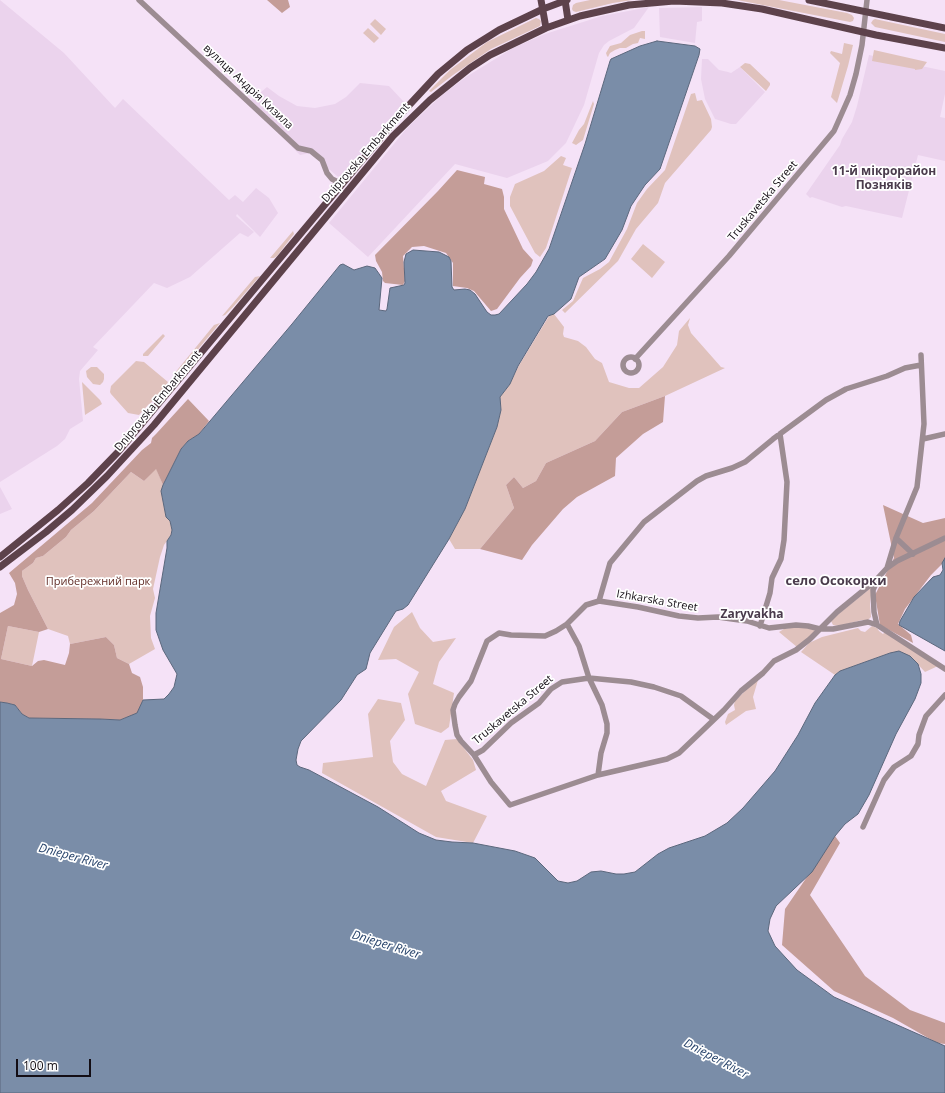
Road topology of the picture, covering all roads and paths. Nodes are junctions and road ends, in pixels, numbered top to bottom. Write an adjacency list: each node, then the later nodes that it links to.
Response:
1 (139, 0): 13 (street, вулиця Андрія Кизила)
2 (541, 0): 6 (main road)
3 (565, 0): 6 (main road, Dniprovska Embarkment); 8 (main road)
4 (808, 0): 7 (main road)
5 (867, 0): 7 (street, Truskavetska Street)
6 (542, 9): 9 (main road); 13 (main road, Dniprovska Embarkment)
7 (865, 11): 10 (main road); 11 (street, Truskavetska Street)
8 (568, 20): 9 (main road, Dniprovska Embarkment); 11 (main road, Dniprovska Embarkment)
9 (546, 28): 24 (main road, Dniprovska Embarkment)
10 (945, 28)
11 (863, 32): 12 (main road, Dniprovska Embarkment); 15 (street, Truskavetska Street)
12 (945, 48)
13 (342, 184): 23 (main road, Dniprovska Embarkment)
14 (920, 355): 16 (street)
15 (636, 359)
16 (920, 365): 17 (street, Izhkarska Street); 19 (street)
17 (780, 434): 27 (street, Izhkarska Street); 30 (street)
18 (945, 434): 19 (street)
19 (923, 439): 20 (street)
20 (896, 538): 22 (street); 25 (street)
21 (945, 538): 22 (street)
22 (913, 554): 25 (street)
23 (0, 557)
24 (0, 567)
25 (887, 568): 26 (street)
26 (879, 577): 29 (street); 31 (street)
27 (599, 601): 28 (street); 30 (street, Izhkarska Street)
28 (567, 624): 33 (street); 36 (street, Truskavetska Street)
29 (877, 625): 31 (street, Izhkarska Street); 32 (street)
30 (760, 626): 31 (street, Izhkarska Street)
31 (820, 629): 35 (street, Truskavetska Street)
32 (945, 669)
33 (589, 678): 35 (street, Truskavetska Street); 36 (street, Truskavetska Street); 37 (street)
34 (945, 695): 38 (street)
35 (713, 720): 37 (street, Truskavetska Street)
36 (474, 756): 37 (street, Truskavetska Street)
37 (598, 775)
38 (863, 827)

